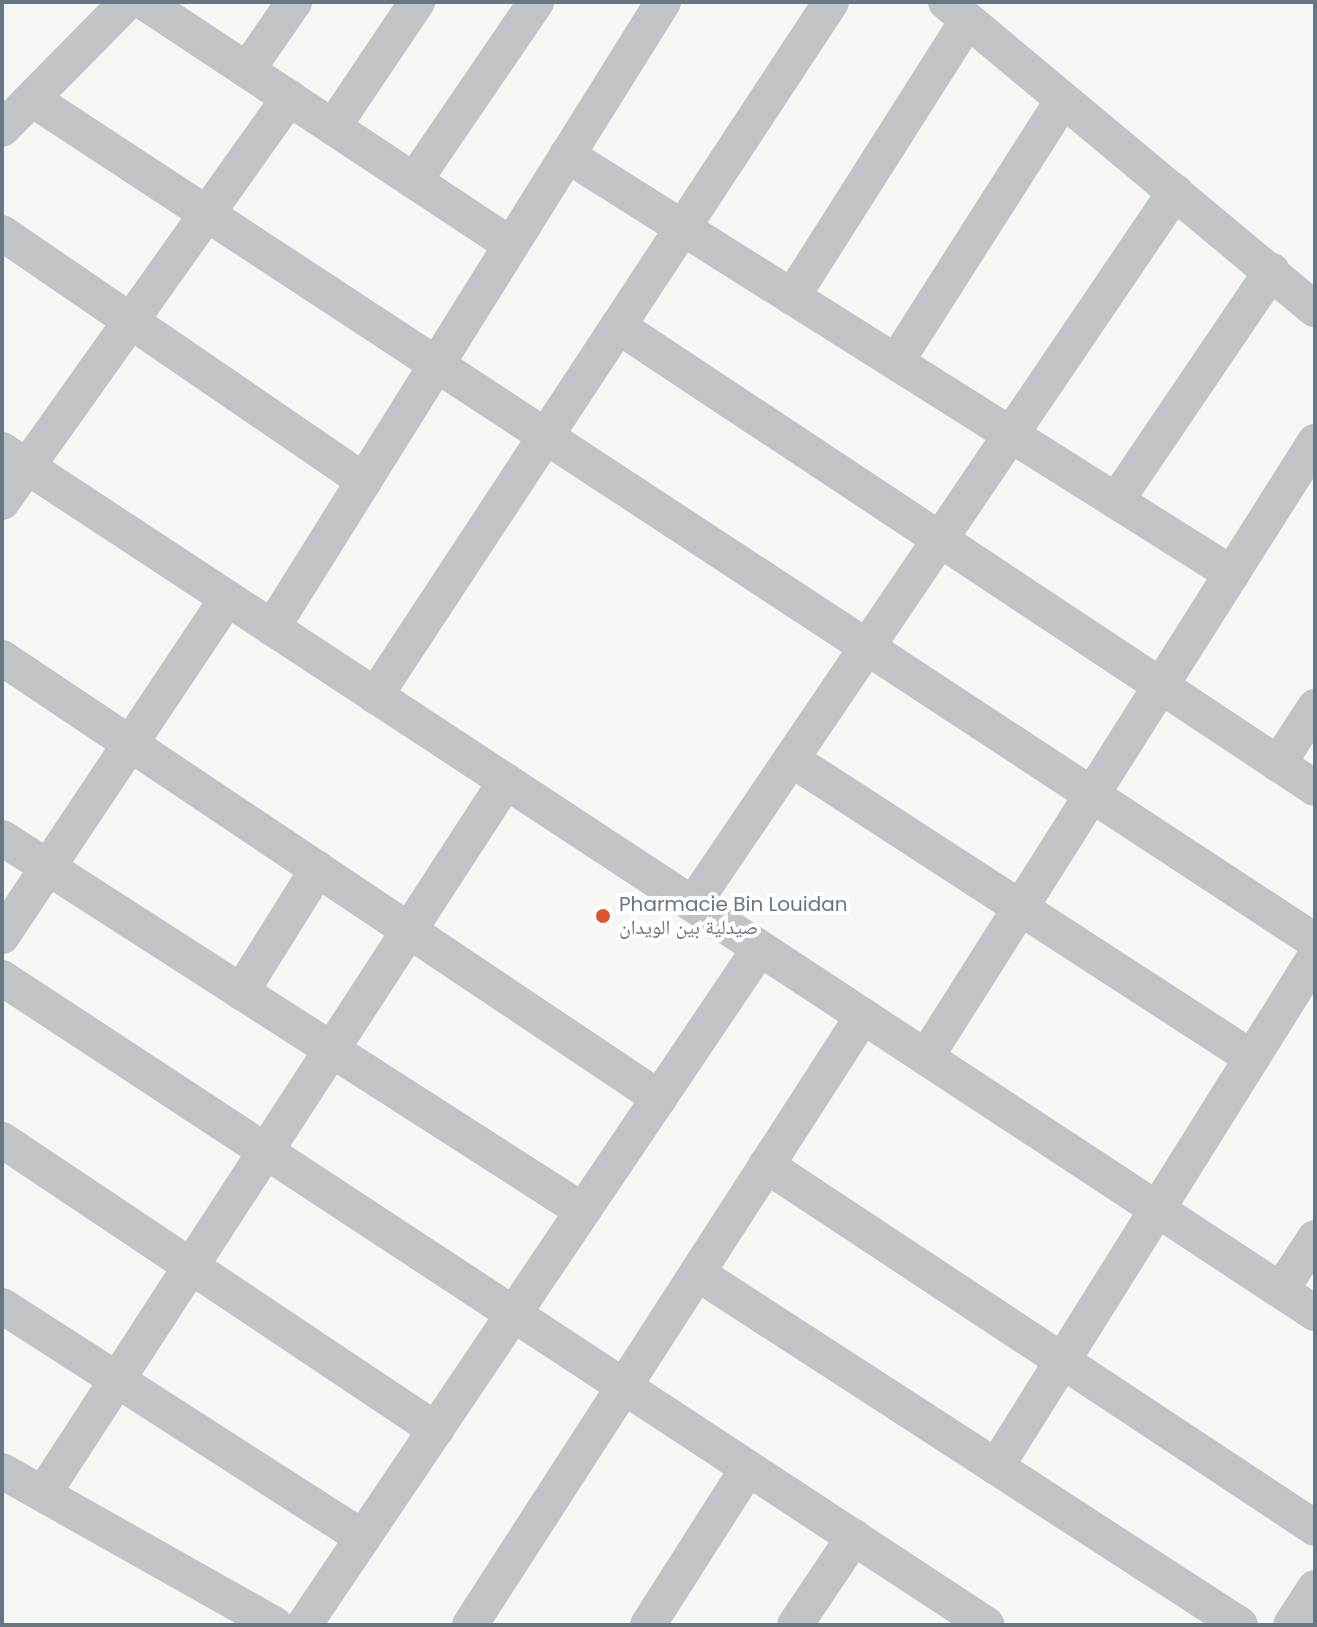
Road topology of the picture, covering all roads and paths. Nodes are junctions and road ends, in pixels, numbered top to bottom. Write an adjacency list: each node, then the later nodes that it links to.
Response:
1 (127, 2): 11 (street)
2 (144, 2): 9 (street)
3 (294, 2): 9 (street)
4 (417, 2): 13 (street)
5 (536, 2): 16 (street)
6 (663, 2): 15 (street)
7 (831, 2): 19 (street)
8 (957, 12): 12 (street); 23 (street)
9 (247, 70): 10 (street)
10 (289, 98): 13 (street); 18 (street)
11 (32, 99): 14 (street); 18 (street)
12 (1061, 103): 17 (street); 27 (street)
13 (333, 127): 16 (street)
14 (2, 129)
15 (567, 155): 19 (street); 21 (street)
16 (414, 181): 21 (street)
17 (1175, 192): 22 (street); 29 (street)
18 (207, 213): 25 (street); 28 (street)
19 (682, 228): 23 (street); 26 (street)
20 (2, 233): 25 (street)
21 (511, 245): 28 (street)
22 (1272, 271): 24 (street); 34 (street)
23 (792, 297): 27 (street)
24 (1315, 309)
25 (130, 321): 32 (street); 33 (street)
26 (618, 326): 30 (street); 36 (street)
27 (896, 362): 29 (street)
28 (437, 364): 30 (street); 33 (street)
29 (1011, 435): 34 (street); 36 (street)
30 (546, 436): 40 (street); 43 (street)
31 (1315, 442): 37 (street)
32 (14, 459): 35 (street); 38 (street)
33 (364, 481): 39 (street)
34 (1116, 501): 37 (street)
35 (2, 502)
36 (940, 540): 40 (street); 42 (street)
37 (1232, 574): 42 (street)
38 (227, 598): 39 (street); 45 (street)
39 (272, 628): 43 (street)
40 (867, 647): 46 (street); 50 (street)
41 (2, 658): 45 (street)
42 (1161, 686): 47 (street); 50 (street)
43 (375, 696): 48 (street)
44 (1315, 707): 47 (street)
45 (130, 744): 52 (street); 53 (street)
46 (791, 759): 54 (street); 55 (street)
47 (1278, 764): 49 (street)
48 (506, 781): 54 (street); 56 (street)
49 (1315, 788)
50 (1092, 795): 55 (street); 58 (street)
51 (2, 838): 52 (street)
52 (48, 867): 57 (street); 62 (street)
53 (318, 869): 56 (street); 62 (street)
54 (693, 904): 59 (street)
55 (1019, 910): 65 (street); 66 (street)
56 (409, 930): 64 (street); 67 (street)
57 (2, 936)
58 (1315, 941)
59 (760, 948): 63 (street); 67 (street)
60 (1315, 957): 66 (street)
61 (2, 978): 69 (street)
62 (241, 992): 64 (street)
63 (863, 1016): 65 (street); 70 (street)
64 (331, 1050): 69 (street); 72 (street)
65 (926, 1057): 71 (street)
66 (1252, 1058): 71 (street)
67 (659, 1098): 72 (street)
68 (2, 1140): 74 (street)
69 (266, 1151): 74 (street); 79 (street)
70 (766, 1165): 75 (street); 80 (street)
71 (1157, 1209): 76 (street); 80 (street)
72 (583, 1211): 79 (street)
73 (1315, 1238): 76 (street)
74 (191, 1266): 81 (street); 83 (street)
75 (697, 1273): 82 (street); 84 (street)
76 (1281, 1290): 78 (street)
77 (2, 1306): 81 (street)
78 (1315, 1313)
79 (514, 1314): 82 (street); 83 (street)
80 (1062, 1361): 84 (street); 88 (street)
81 (117, 1380): 87 (street); 90 (street)
82 (624, 1386): 85 (street); 95 (street)
83 (436, 1430): 90 (street)
84 (996, 1467): 98 (street)
85 (748, 1468): 89 (street); 96 (street)
86 (2, 1471): 87 (street)
87 (43, 1494): 93 (street)
88 (1315, 1528)
89 (854, 1537): 92 (street); 97 (street)
90 (363, 1538): 94 (street)
91 (1315, 1588): 99 (street)
92 (973, 1621)
93 (275, 1625)
94 (304, 1625)
95 (470, 1625)
96 (648, 1625)
97 (795, 1625)
98 (1240, 1625)
99 (1291, 1625)

